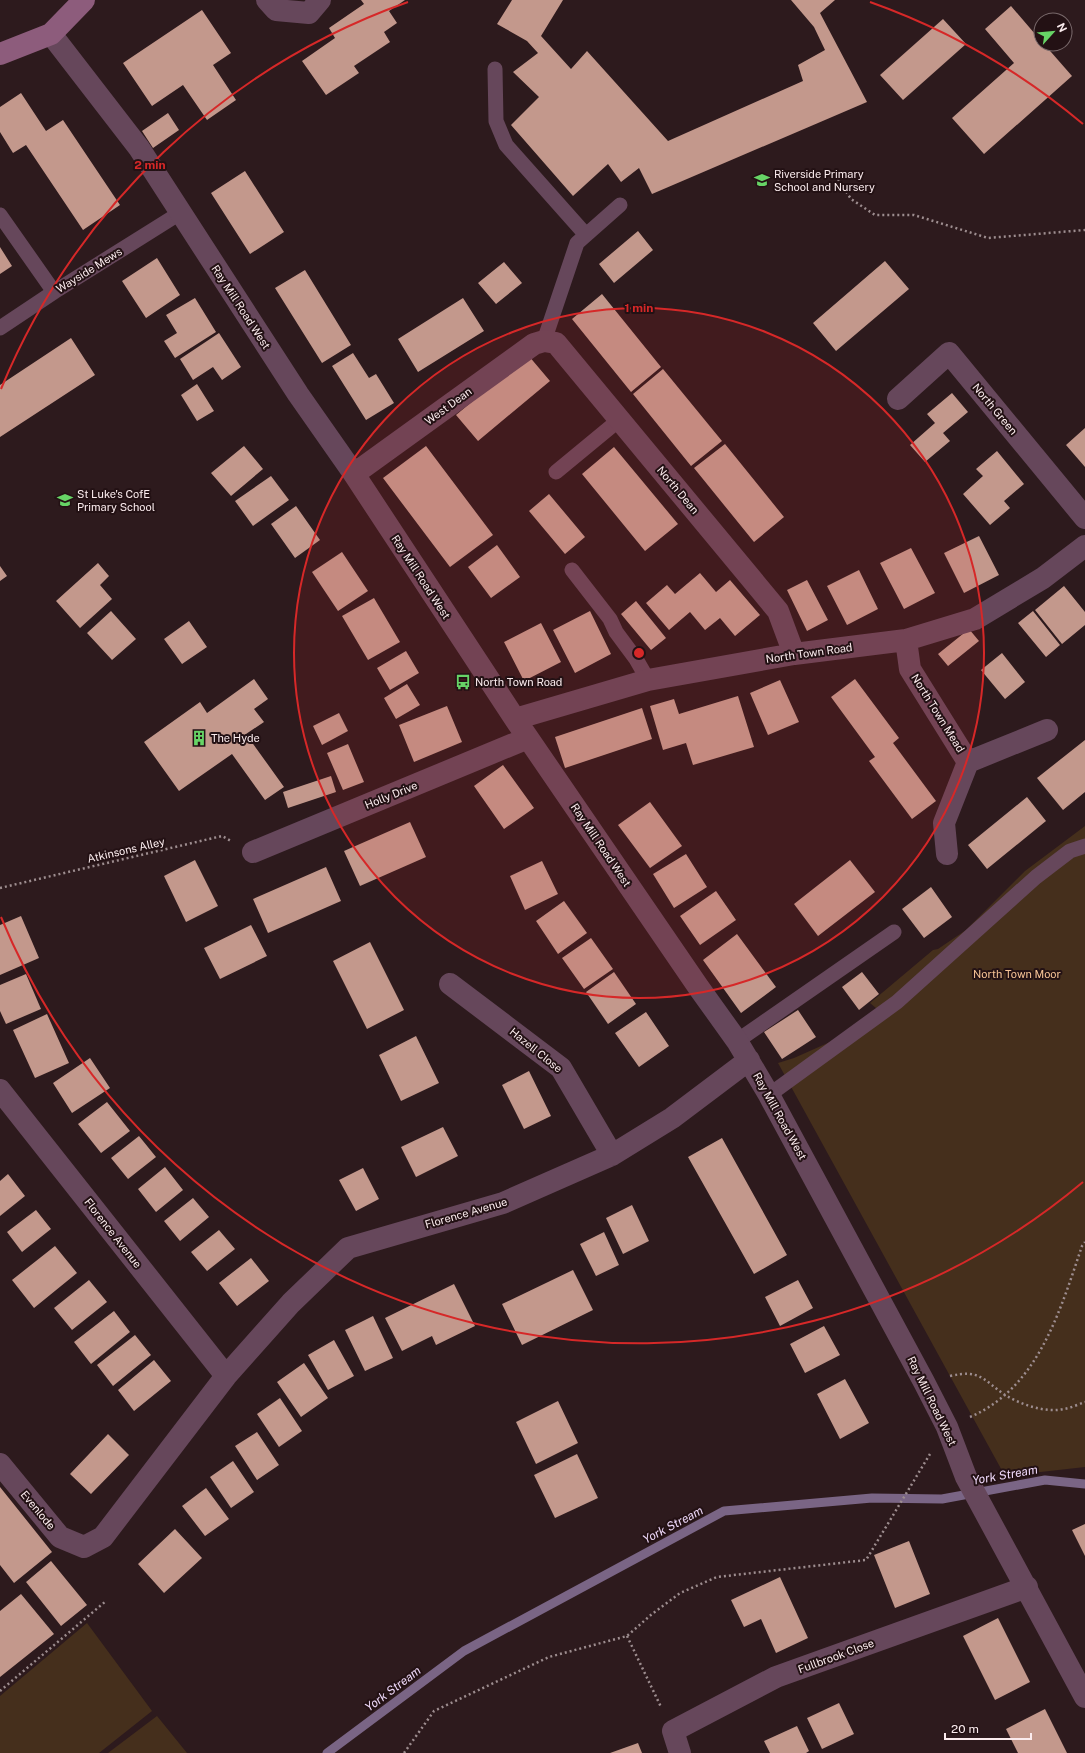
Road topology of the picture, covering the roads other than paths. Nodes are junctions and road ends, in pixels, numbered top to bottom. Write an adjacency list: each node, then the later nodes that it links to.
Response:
1 (84, 0): 4 (main road)
2 (267, 0): 3 (street)
3 (320, 0)
4 (51, 34): 5 (main road); 8 (street, Ray Mill Road West)
5 (0, 54)
6 (495, 69): 10 (lane)
7 (620, 205): 10 (lane)
8 (180, 213): 11 (lane, Wayside Mews); 17 (street, Ray Mill Road West)
9 (0, 215): 11 (lane)
10 (586, 235): 13 (lane)
11 (54, 292): 12 (lane, Wayside Mews)
12 (0, 328)
13 (544, 341): 15 (street, North Dean); 17 (street, West Dean)
14 (898, 399): 18 (street, North Green)
15 (620, 420): 16 (lane); 22 (street, North Dean)
16 (556, 472)
17 (354, 474): 24 (street, Ray Mill Road West)
18 (1085, 518)
19 (1085, 546): 21 (street, North Town Road)
20 (572, 570): 23 (lane)
21 (906, 640): 22 (street, North Town Road); 27 (street, North Town Mead)
22 (794, 654): 23 (street, North Town Road)
23 (648, 680): 24 (street, North Town Road)
24 (515, 719): 26 (street, Ray Mill Road West)
25 (1047, 730): 27 (street, North Town Mead)
26 (528, 738): 29 (street, Holly Drive); 33 (street, Ray Mill Road West)
27 (968, 762): 30 (street, North Town Mead)
28 (1085, 846): 36 (lane)
29 (253, 852)
30 (947, 854)
31 (894, 932): 33 (lane)
32 (450, 984): 37 (street, Hazell Close)
33 (737, 1041): 34 (street, Ray Mill Road West)
34 (749, 1060): 36 (street, Ray Mill Road West); 37 (street, Florence Avenue)
35 (0, 1090): 38 (street, Florence Avenue)
36 (769, 1095): 41 (street, Ray Mill Road West)
37 (612, 1155): 38 (street, Florence Avenue)
38 (226, 1376): 40 (street, Florence Avenue)
39 (0, 1464): 40 (street, Evenlode)
40 (84, 1547)
41 (1027, 1586): 42 (street, Ray Mill Road West); 43 (street, Fullbrook Close)
42 (1085, 1697)
43 (680, 1753)

